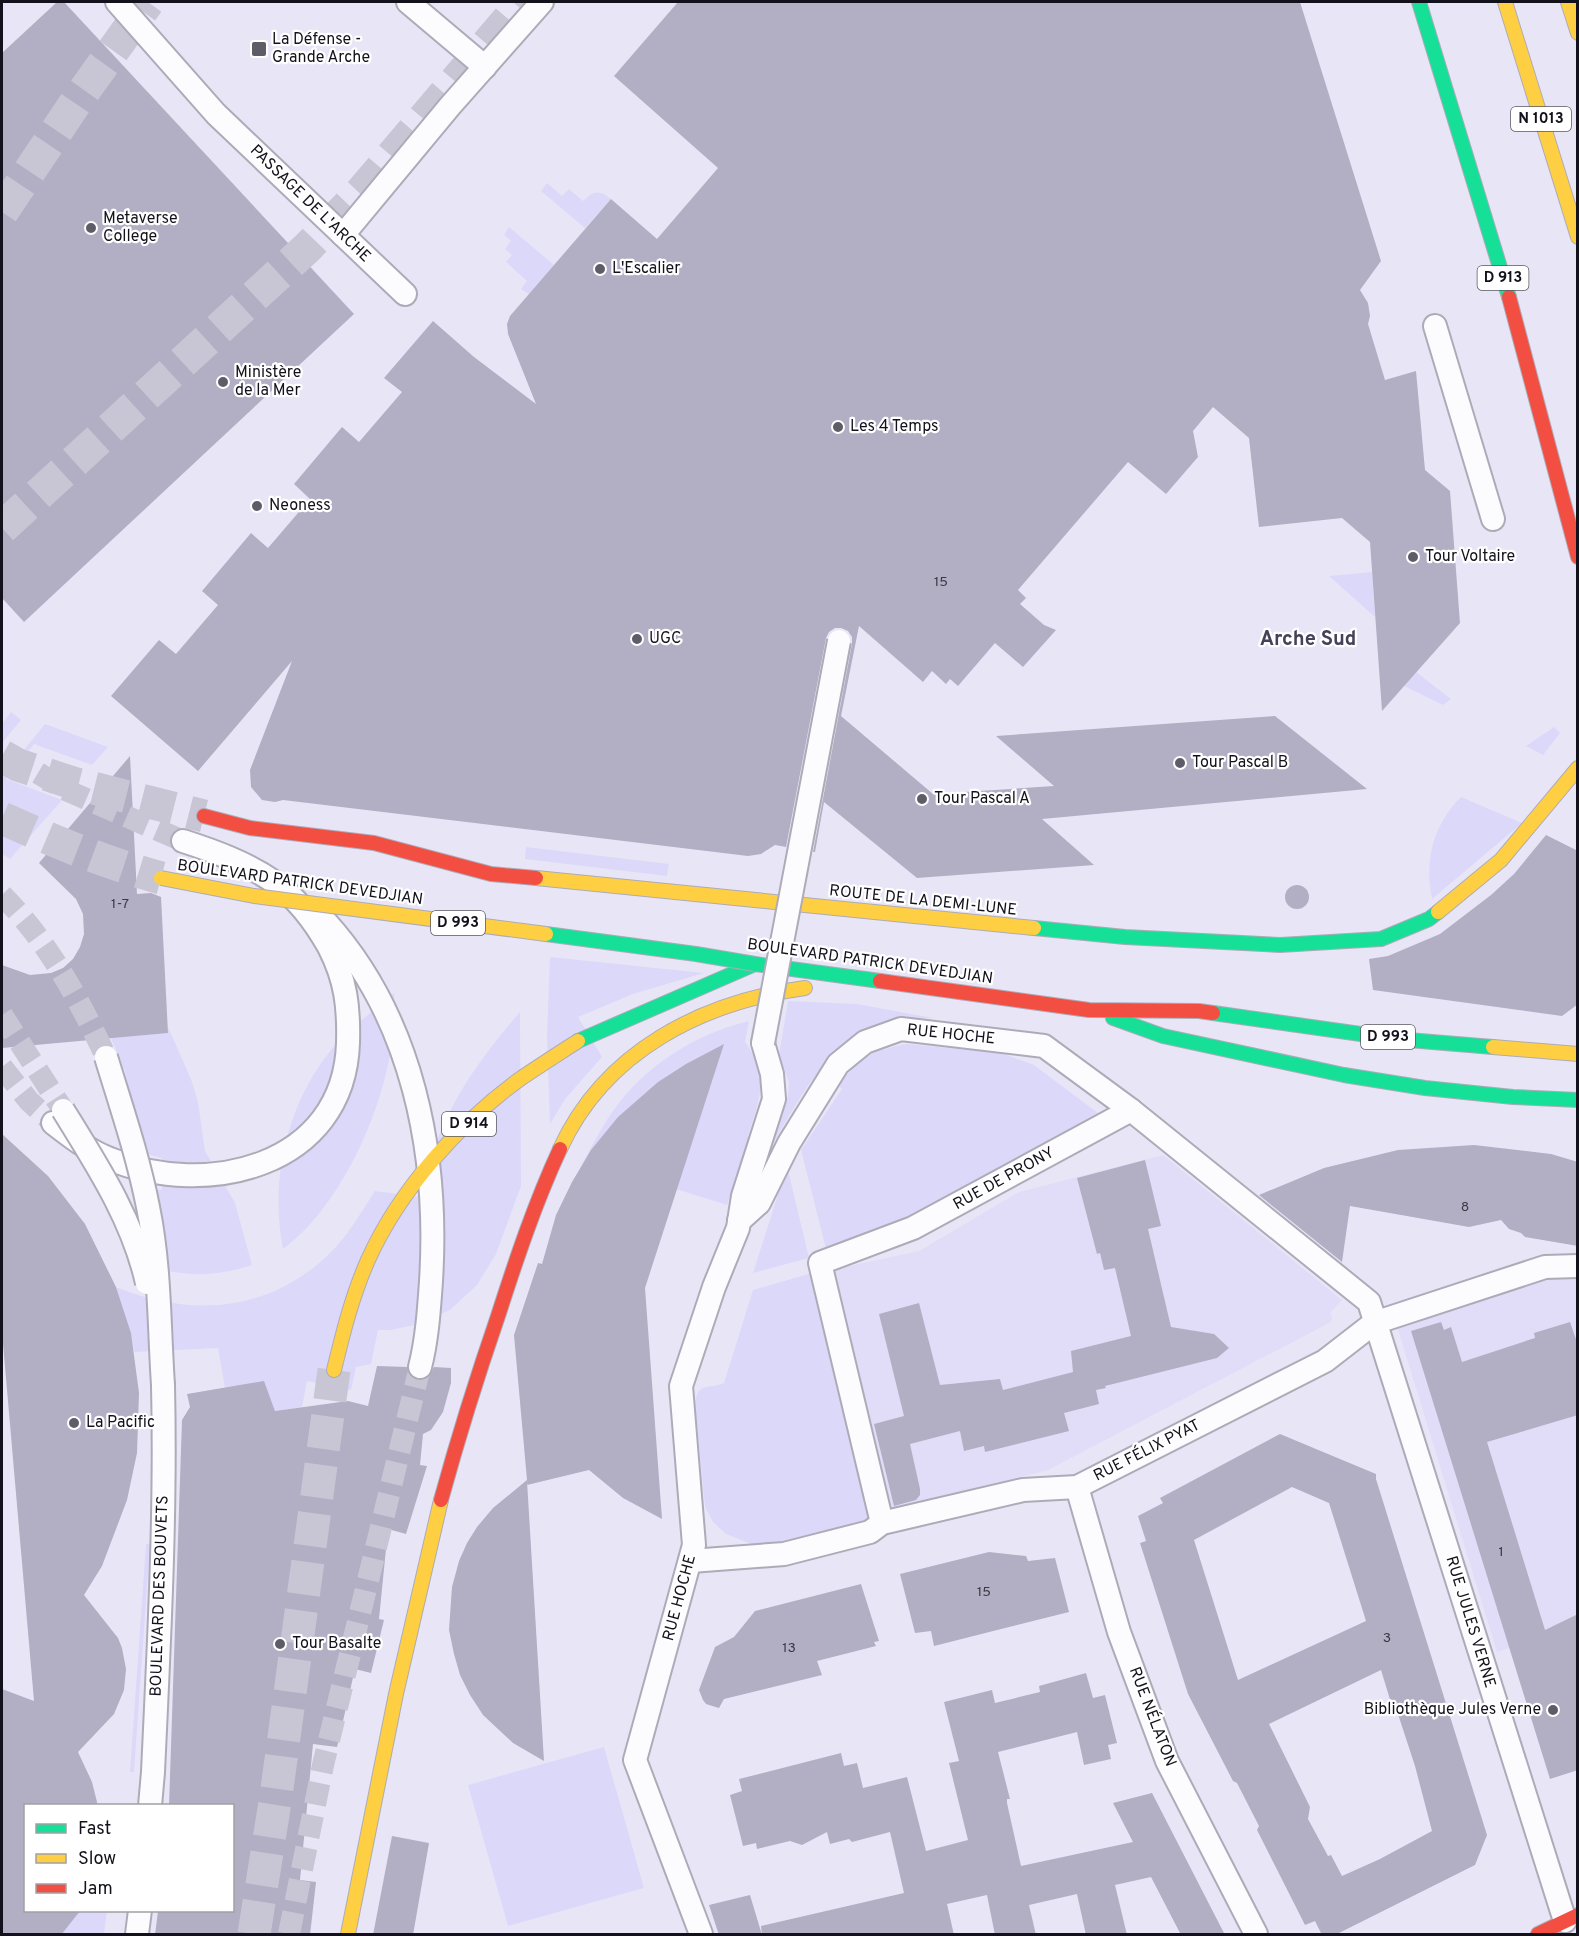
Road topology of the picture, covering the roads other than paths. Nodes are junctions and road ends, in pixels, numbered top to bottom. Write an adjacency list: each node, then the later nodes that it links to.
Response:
1 (117, 2): 11 (street, PASSAGE DE L'ARCHE)
2 (408, 2): 10 (street)
3 (542, 2): 10 (street)
4 (1419, 2): 16 (main road, D 913)
5 (1505, 2): 12 (main road, N 1013)
6 (1568, 2): 9 (main road)
7 (1575, 2): 8 (main road)
8 (1578, 9)
9 (1578, 33)
10 (485, 67): 11 (street)
11 (343, 235): 13 (street, PASSAGE DE L'ARCHE)
12 (1578, 237)
13 (405, 294)
14 (1435, 326): 15 (street)
15 (1493, 519)
16 (1578, 557)
17 (839, 641): 30 (street, RUE HOCHE, bridge)
18 (1578, 768): 19 (main road, ROUTE DE LA DEMI-LUNE)
19 (204, 816)
20 (183, 841): 22 (street)
21 (160, 878): 23 (main road, BOULEVARD PATRICK DEVEDJIAN / D 993, bridge)
22 (335, 942): 33 (street); 35 (street, bridge)
23 (755, 964): 24 (main road, BOULEVARD PATRICK DEVEDJIAN / D 993); 34 (main road, D 914)
24 (894, 981): 25 (main road, BOULEVARD PATRICK DEVEDJIAN / D 993); 43 (main road)
25 (1089, 1010): 26 (main road, BOULEVARD PATRICK DEVEDJIAN / D 993); 28 (main road)
26 (1578, 1054)
27 (106, 1057): 35 (street, bridge)
28 (1573, 1100)
29 (1131, 1110): 30 (street, RUE HOCHE); 32 (street); 37 (street, RUE DE PRONY)
30 (739, 1221): 38 (street, RUE HOCHE)
31 (1578, 1266): 32 (street, RUE FÉLIX PYAT)
32 (1374, 1323): 36 (street, RUE FÉLIX PYAT); 41 (street, RUE JULES VERNE)
33 (420, 1367)
34 (334, 1370)
35 (163, 1385): 39 (street, BOULEVARD DES BOUVETS)
36 (1077, 1487): 37 (street, RUE FÉLIX PYAT); 45 (street, RUE NÉLATON)
37 (882, 1523): 38 (street, RUE FÉLIX PYAT)
38 (691, 1561): 44 (street, RUE HOCHE)
39 (150, 1804)
40 (140, 1912): 42 (street)
41 (1571, 1918): 46 (main road)
42 (137, 1935)
43 (348, 1935)
44 (701, 1935)
45 (1256, 1935)
46 (1538, 1935)

